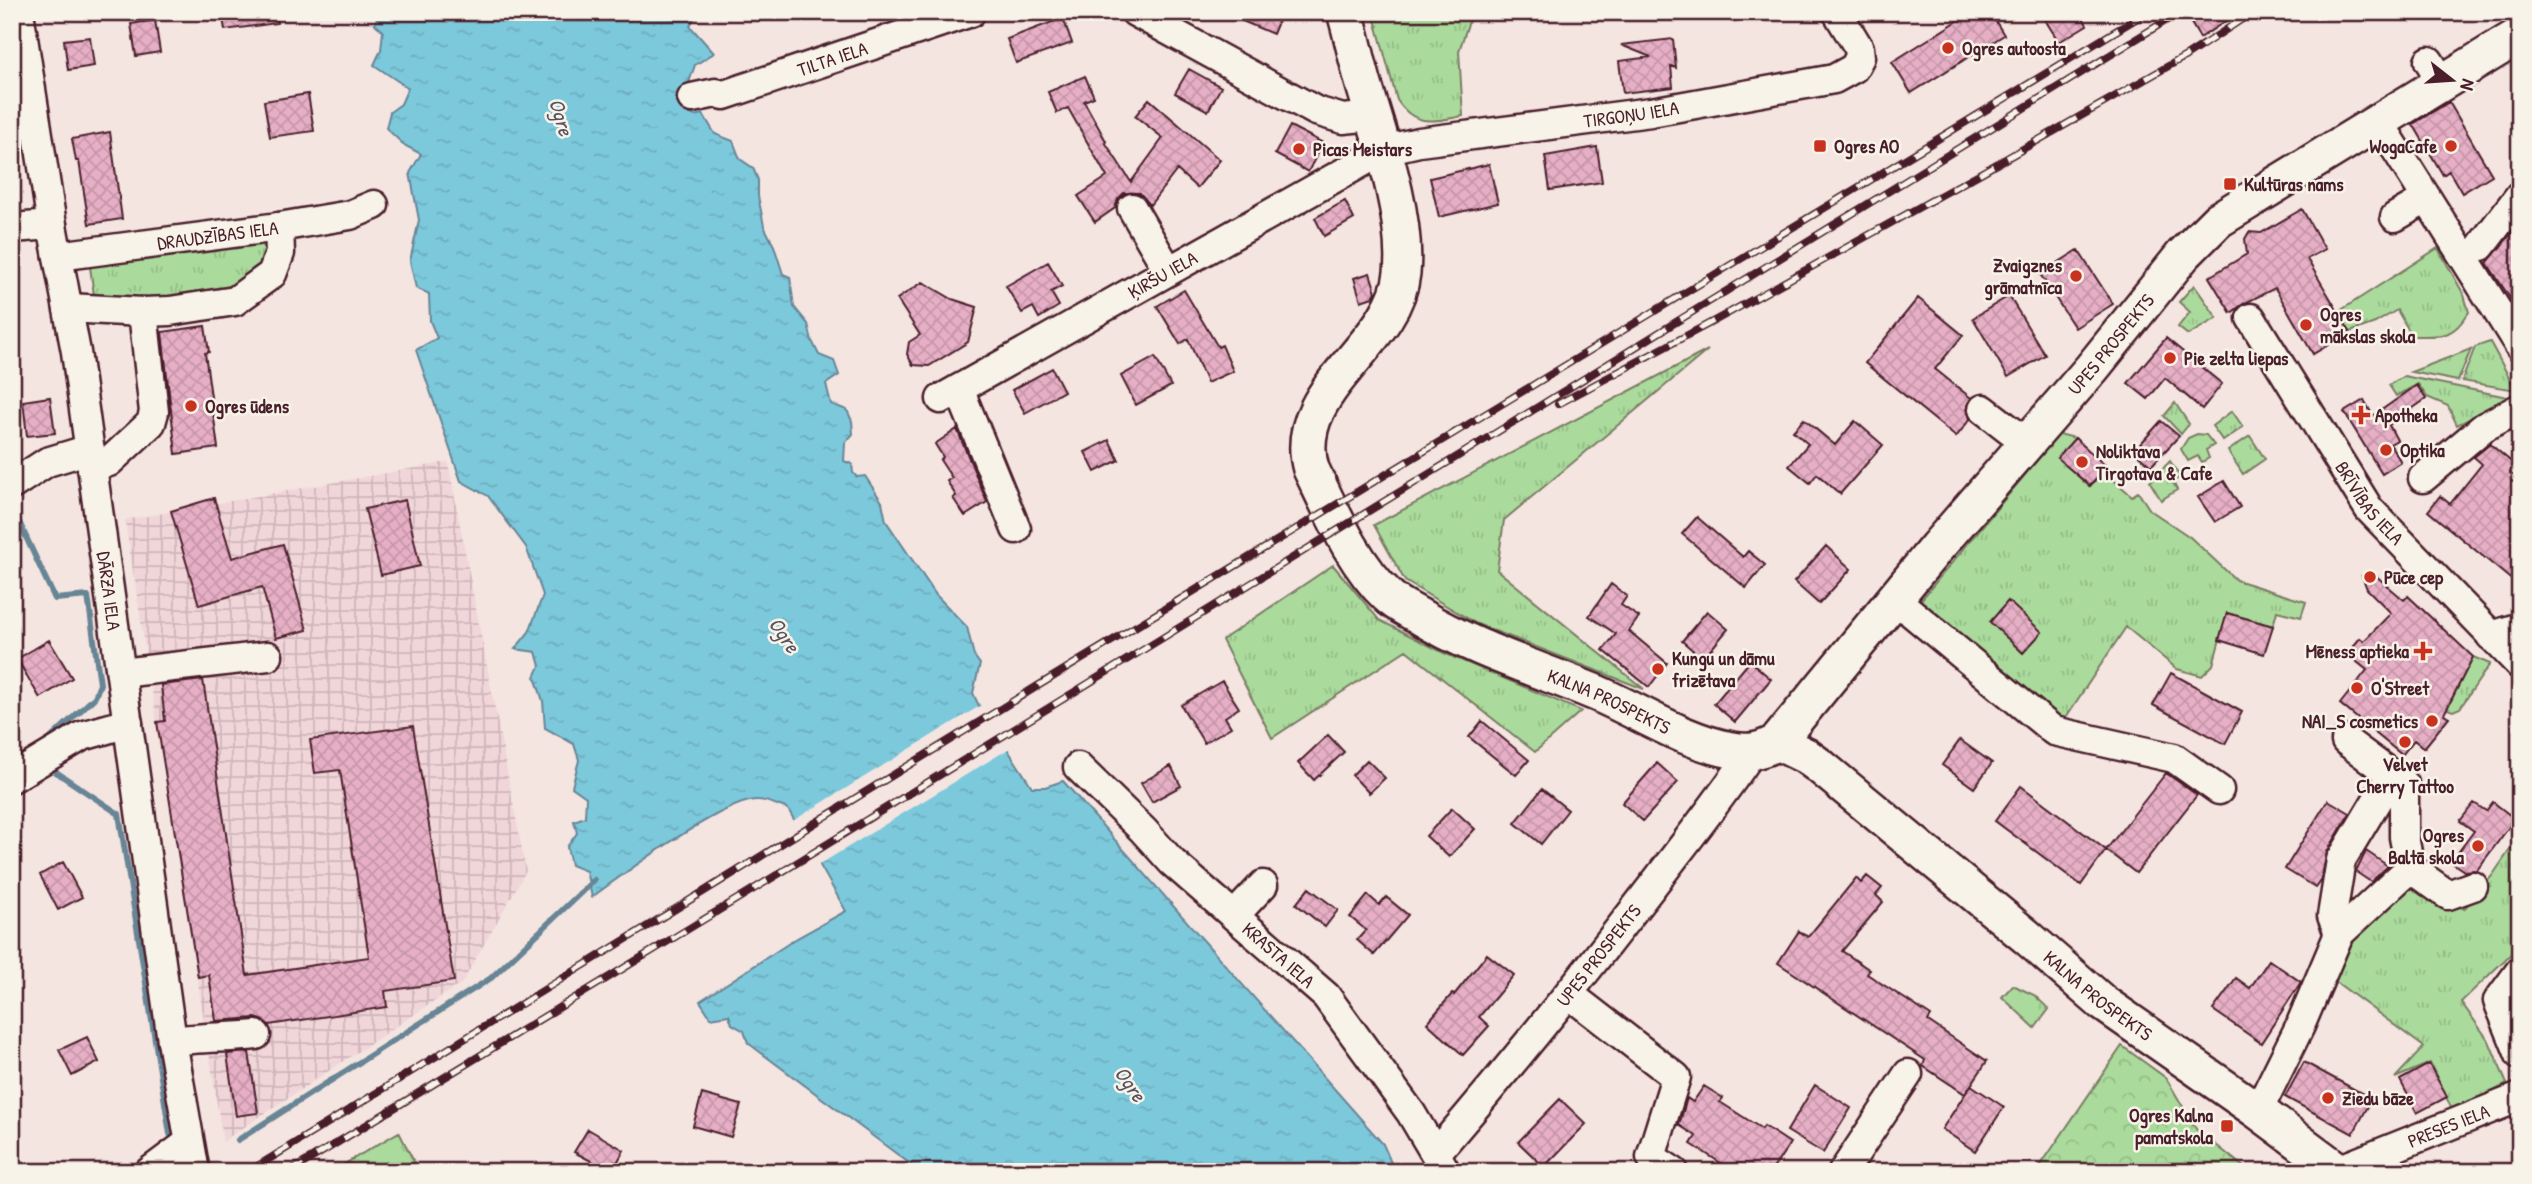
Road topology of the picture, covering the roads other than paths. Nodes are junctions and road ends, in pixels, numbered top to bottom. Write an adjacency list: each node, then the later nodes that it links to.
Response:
1 (19, 12): 16 (street, DĀRZA IELA)
2 (971, 12): 7 (street, TILTA IELA)
3 (1135, 12): 8 (street)
4 (1345, 12): 8 (main road, KALNA PROSPEKTS)
5 (1837, 12): 10 (street, TIRGOŅU IELA)
6 (2520, 35): 9 (main road, UPES PROSPEKTS)
7 (692, 98)
8 (1374, 116): 10 (main road, KALNA PROSPEKTS)
9 (2379, 122): 12 (street); 28 (main road, UPES PROSPEKTS)
10 (1384, 150): 21 (street, ĶIRŠU IELA); 41 (main road, KALNA PROSPEKTS)
11 (2520, 195): 19 (street)
12 (2426, 200): 15 (street); 25 (street)
13 (374, 205): 17 (street, DRAUDZĪBAS IELA)
14 (1132, 208): 21 (street)
15 (2395, 217)
16 (52, 225): 18 (street); 20 (street, DĀRZA IELA)
17 (279, 227): 20 (street, DRAUDZĪBAS IELA); 23 (street)
18 (12, 228)
19 (2481, 246)
20 (58, 256): 22 (street, DĀRZA IELA)
21 (1168, 270): 32 (street, ĶIRŠU IELA)
22 (68, 308): 23 (street); 29 (street, DĀRZA IELA)
23 (143, 312): 29 (street)
24 (2251, 318): 35 (street, BRĪVĪBAS IELA)
25 (2520, 347)
26 (2520, 408): 30 (street)
27 (1983, 409): 28 (street)
28 (2027, 443): 33 (main road, UPES PROSPEKTS)
29 (91, 459): 31 (street); 38 (street, DĀRZA IELA)
30 (2423, 478)
31 (12, 485)
32 (1016, 529)
33 (1895, 599): 41 (main road, UPES PROSPEKTS); 45 (street)
34 (2520, 627): 35 (street)
35 (2491, 636): 37 (street, BRĪVĪBAS IELA)
36 (268, 656): 38 (street)
37 (2520, 665)
38 (121, 673): 39 (street, DĀRZA IELA)
39 (128, 723): 44 (street); 54 (street, DĀRZA IELA)
40 (2346, 741): 43 (street)
41 (1764, 747): 52 (street, UPES PROSPEKTS); 58 (main road, KALNA PROSPEKTS)
42 (1077, 767): 49 (street, KRASTA IELA)
43 (2392, 775): 46 (street); 50 (street)
44 (12, 778)
45 (2219, 790)
46 (2410, 868): 48 (street); 50 (street)
47 (1263, 885): 49 (street)
48 (2473, 886)
49 (1235, 915): 60 (street, KRASTA IELA)
50 (2339, 934): 58 (street)
51 (2520, 971): 55 (street)
52 (1569, 993): 60 (street, UPES PROSPEKTS); 64 (street)
53 (256, 1035): 54 (street)
54 (172, 1041): 59 (street, DĀRZA IELA)
55 (2520, 1055)
56 (1908, 1074): 65 (street)
57 (2520, 1097): 61 (street, PRESES IELA)
58 (2258, 1111): 61 (main road, KALNA PROSPEKTS)
59 (188, 1143): 62 (street); 63 (street, DĀRZA IELA)
60 (1441, 1163)
61 (2339, 1171)
62 (149, 1172)
63 (195, 1172)
64 (1674, 1172)
65 (1843, 1172)

